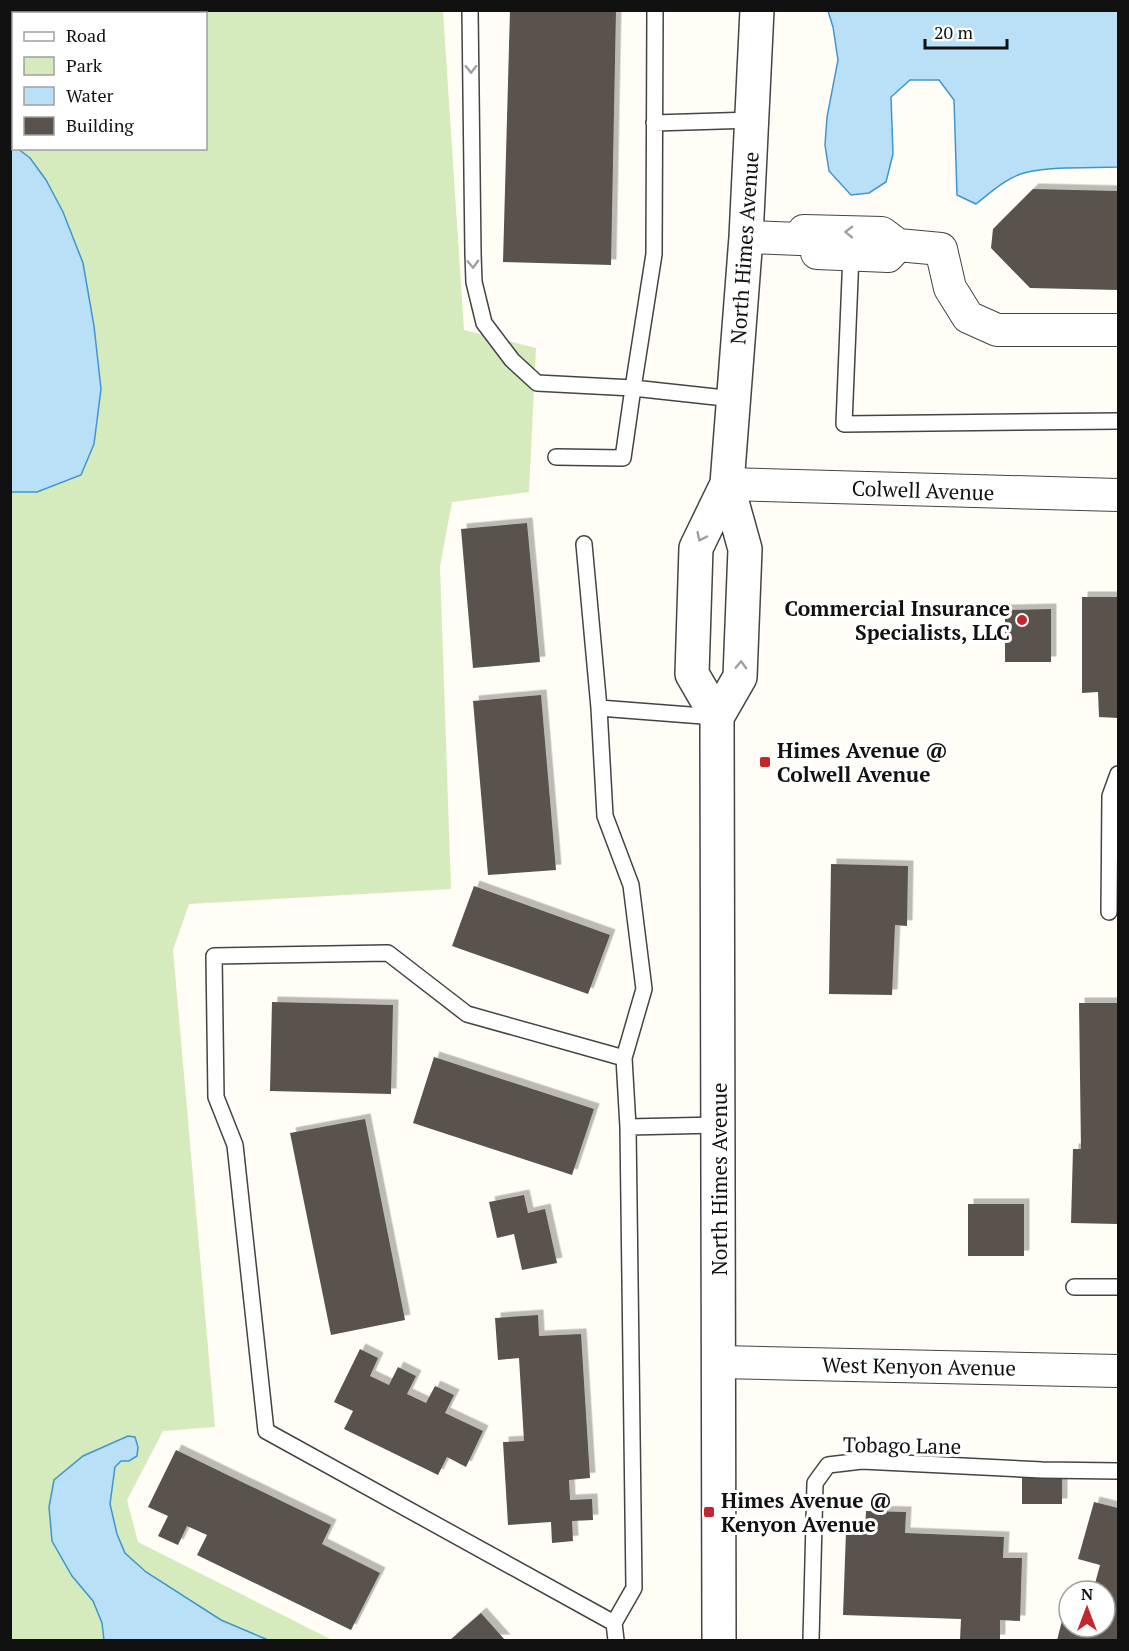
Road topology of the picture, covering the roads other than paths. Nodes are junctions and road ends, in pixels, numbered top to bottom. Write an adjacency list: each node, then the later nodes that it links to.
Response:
1 (470, 10): 11 (lane, one-way to 11)
2 (655, 10): 5 (lane)
3 (757, 10): 4 (street, North Himes Avenue)
4 (753, 120): 5 (lane); 6 (street, North Himes Avenue)
5 (654, 123): 11 (lane)
6 (746, 237): 7 (street); 12 (street, North Himes Avenue)
7 (800, 239): 8 (street, one-way to 7); 9 (street)
8 (898, 245): 9 (street); 10 (street)
9 (850, 254): 13 (lane)
10 (1119, 330)
11 (633, 388): 12 (lane); 14 (lane)
12 (734, 399): 15 (street, North Himes Avenue)
13 (1119, 421)
14 (556, 457)
15 (727, 484): 16 (street, Colwell Avenue); 19 (street, North Himes Avenue, one-way to 15); 19 (street, North Himes Avenue, one-way to 19)
16 (1119, 495)
17 (584, 544): 18 (lane)
18 (599, 708): 19 (lane); 22 (lane)
19 (717, 717): 23 (street, North Himes Avenue)
20 (1119, 774): 21 (lane)
21 (1109, 912)
22 (624, 1058): 24 (lane); 30 (lane)
23 (718, 1125): 24 (lane); 27 (street, North Himes Avenue)
24 (628, 1127): 30 (lane)
25 (1074, 1287): 26 (lane)
26 (1119, 1287)
27 (719, 1362): 28 (street, West Kenyon Avenue); 32 (street, North Himes Avenue)
28 (1119, 1371)
29 (1119, 1471): 33 (lane, Tobago Lane)
30 (615, 1623): 31 (lane)
31 (616, 1641)
32 (719, 1641)
33 (812, 1641)

